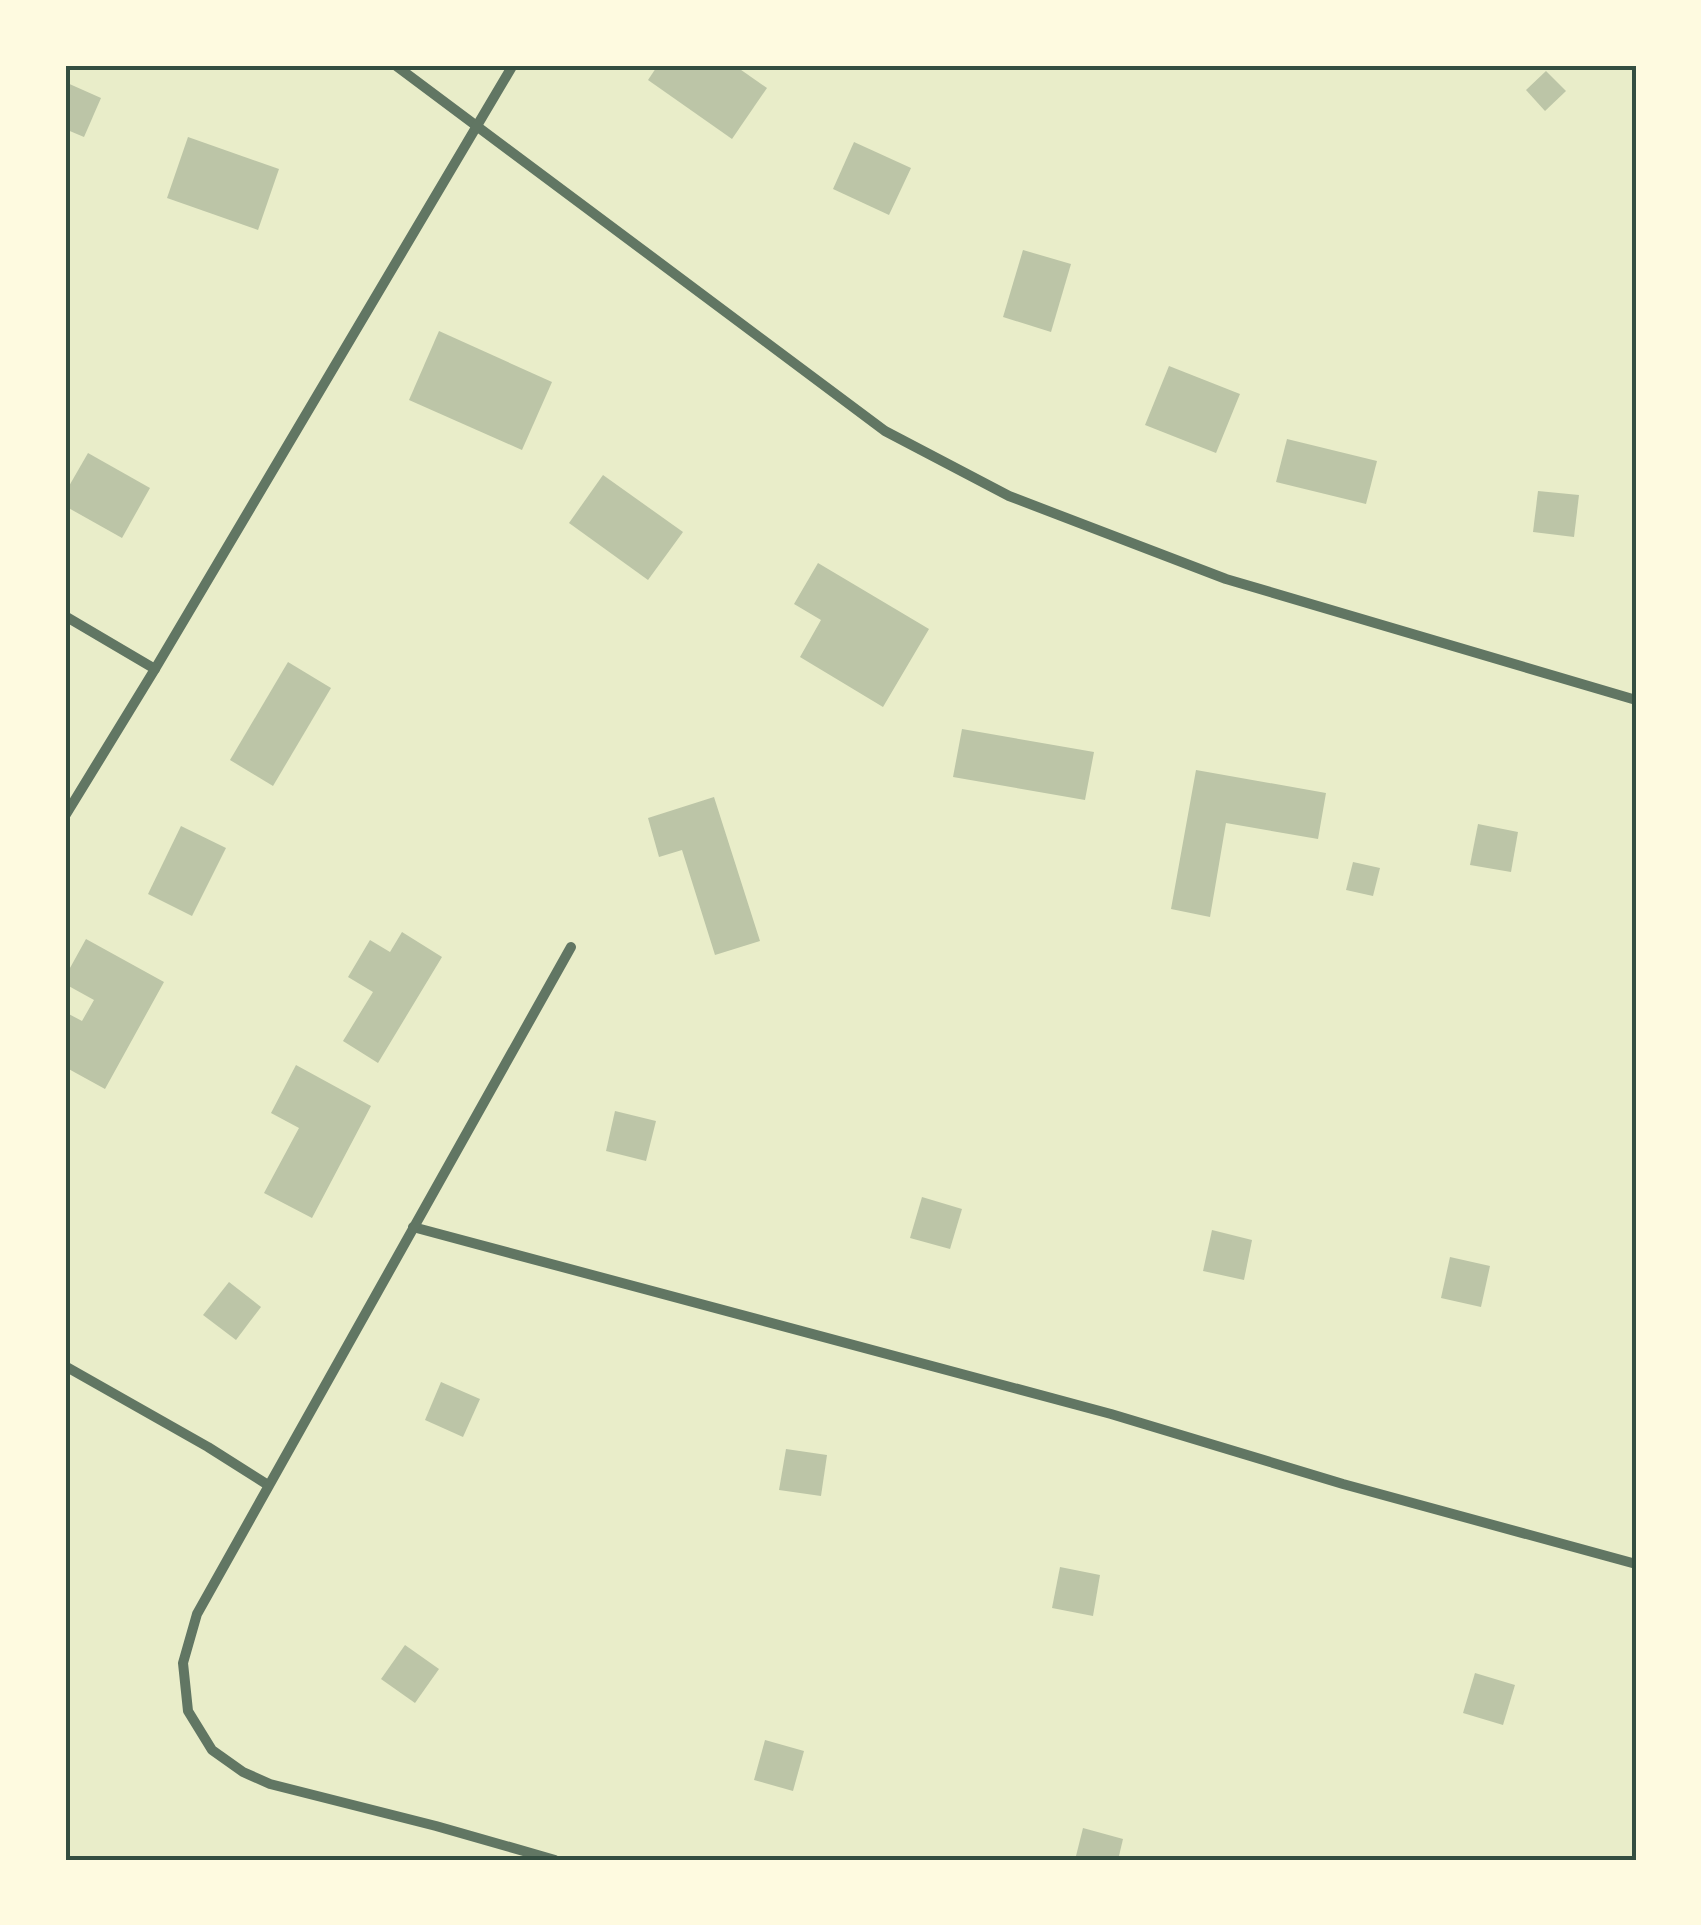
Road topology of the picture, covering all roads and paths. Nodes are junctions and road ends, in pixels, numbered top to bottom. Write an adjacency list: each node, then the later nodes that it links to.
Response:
1 (395, 65): 3 (street)
2 (514, 65): 3 (street)
3 (478, 126): 5 (street); 6 (street)
4 (65, 616): 5 (street)
5 (155, 669): 7 (street)
6 (1636, 700)
7 (65, 816)
8 (571, 947): 9 (street)
9 (413, 1228): 11 (street); 12 (street)
10 (65, 1366): 11 (street)
11 (268, 1485): 13 (street)
12 (1636, 1564)
13 (555, 1860)

